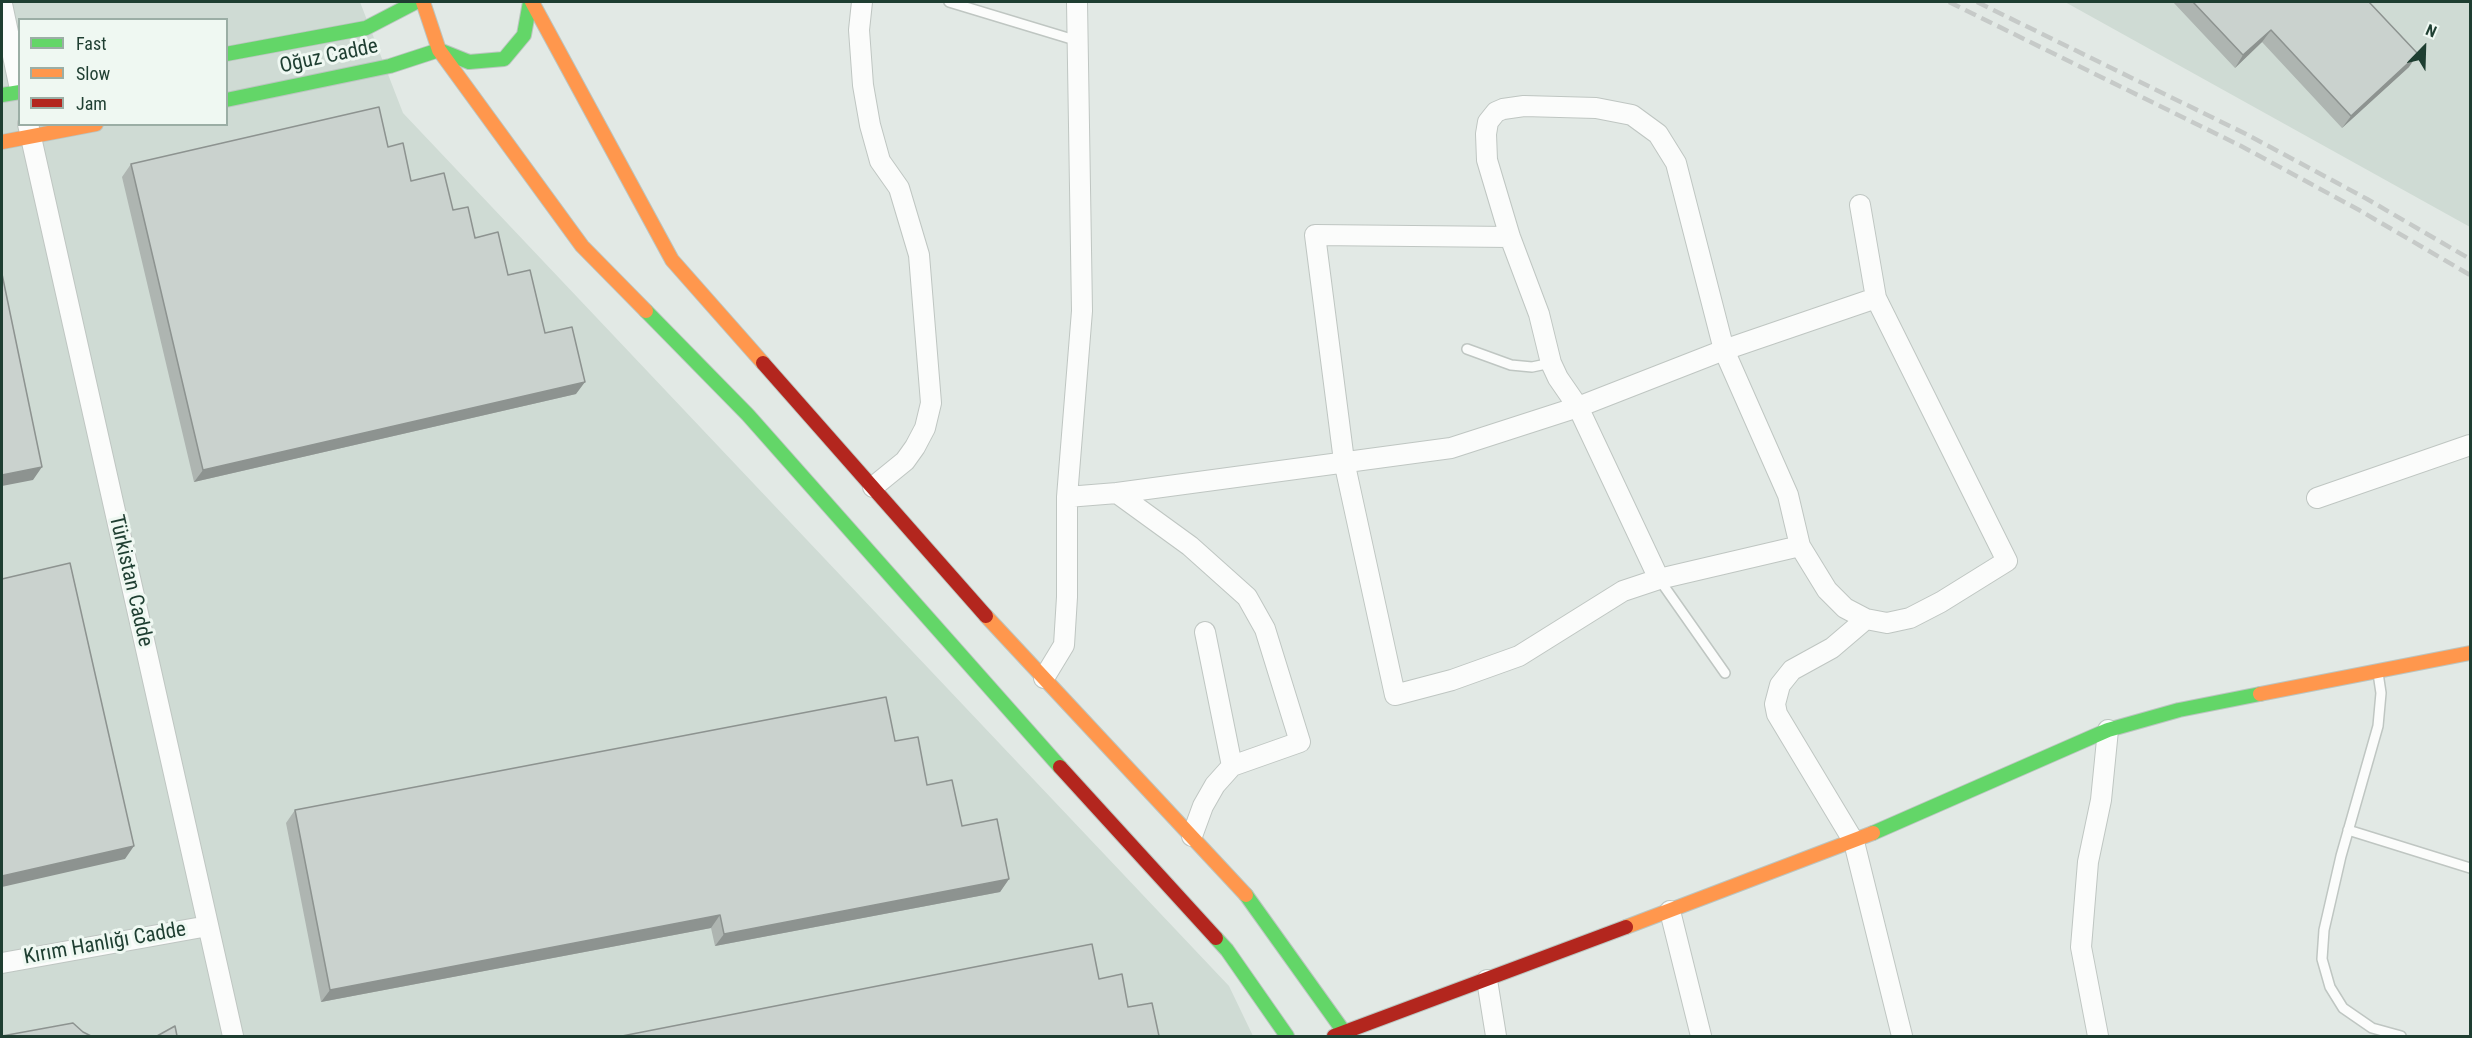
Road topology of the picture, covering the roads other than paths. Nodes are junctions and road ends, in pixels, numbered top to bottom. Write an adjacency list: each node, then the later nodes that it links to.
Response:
1 (416, 2): 10 (main road, Oğuz Cadde)
2 (423, 2): 9 (main road)
3 (531, 2): 9 (main road); 27 (main road)
4 (862, 2): 27 (street)
5 (949, 2): 8 (lane)
6 (1077, 2): 8 (street)
7 (2, 4): 11 (street)
8 (1078, 41): 29 (street)
9 (440, 50): 14 (main road, Oğuz Cadde); 51 (main road)
10 (228, 54)
11 (18, 80)
12 (18, 91): 13 (main road)
13 (2, 95)
14 (228, 100)
15 (77, 126): 16 (main road)
16 (29, 131): 17 (main road); 46 (street, Türkistan Cadde)
17 (2, 142)
18 (1860, 206): 20 (street)
19 (1510, 237): 22 (street); 23 (street); 26 (street)
20 (1876, 298): 22 (street); 33 (street)
21 (1467, 349): 23 (lane)
22 (1724, 350): 24 (street); 31 (street)
23 (1551, 363): 24 (street)
24 (1578, 407): 26 (street); 32 (street)
25 (2470, 445): 30 (street)
26 (1344, 461): 28 (street); 32 (street)
27 (873, 487): 38 (main road)
28 (1117, 493): 29 (street); 40 (street)
29 (1067, 497): 38 (street)
30 (2317, 498)
31 (1800, 546): 32 (street); 33 (street)
32 (1659, 579): 37 (lane)
33 (1866, 619): 43 (street)
34 (1205, 632): 40 (street)
35 (2470, 653): 36 (main road)
36 (2378, 671): 39 (main road); 41 (lane)
37 (1725, 673)
38 (1044, 678): 42 (main road)
39 (2108, 730): 43 (main road); 55 (street)
40 (1232, 766): 42 (street)
41 (2348, 830): 44 (lane); 56 (lane)
42 (1192, 836): 49 (main road)
43 (1854, 842): 45 (main road); 54 (street)
44 (2470, 868)
45 (1670, 911): 48 (main road); 53 (street)
46 (208, 926): 47 (street, Kırım Hanlığı Cadde); 50 (street, Türkistan Cadde)
47 (2, 963)
48 (1487, 980): 49 (main road); 52 (street)
49 (1342, 1035)
50 (233, 1036)
51 (1287, 1036)
52 (1496, 1036)
53 (1701, 1036)
54 (1902, 1036)
55 (2098, 1036)
56 (2401, 1036)

